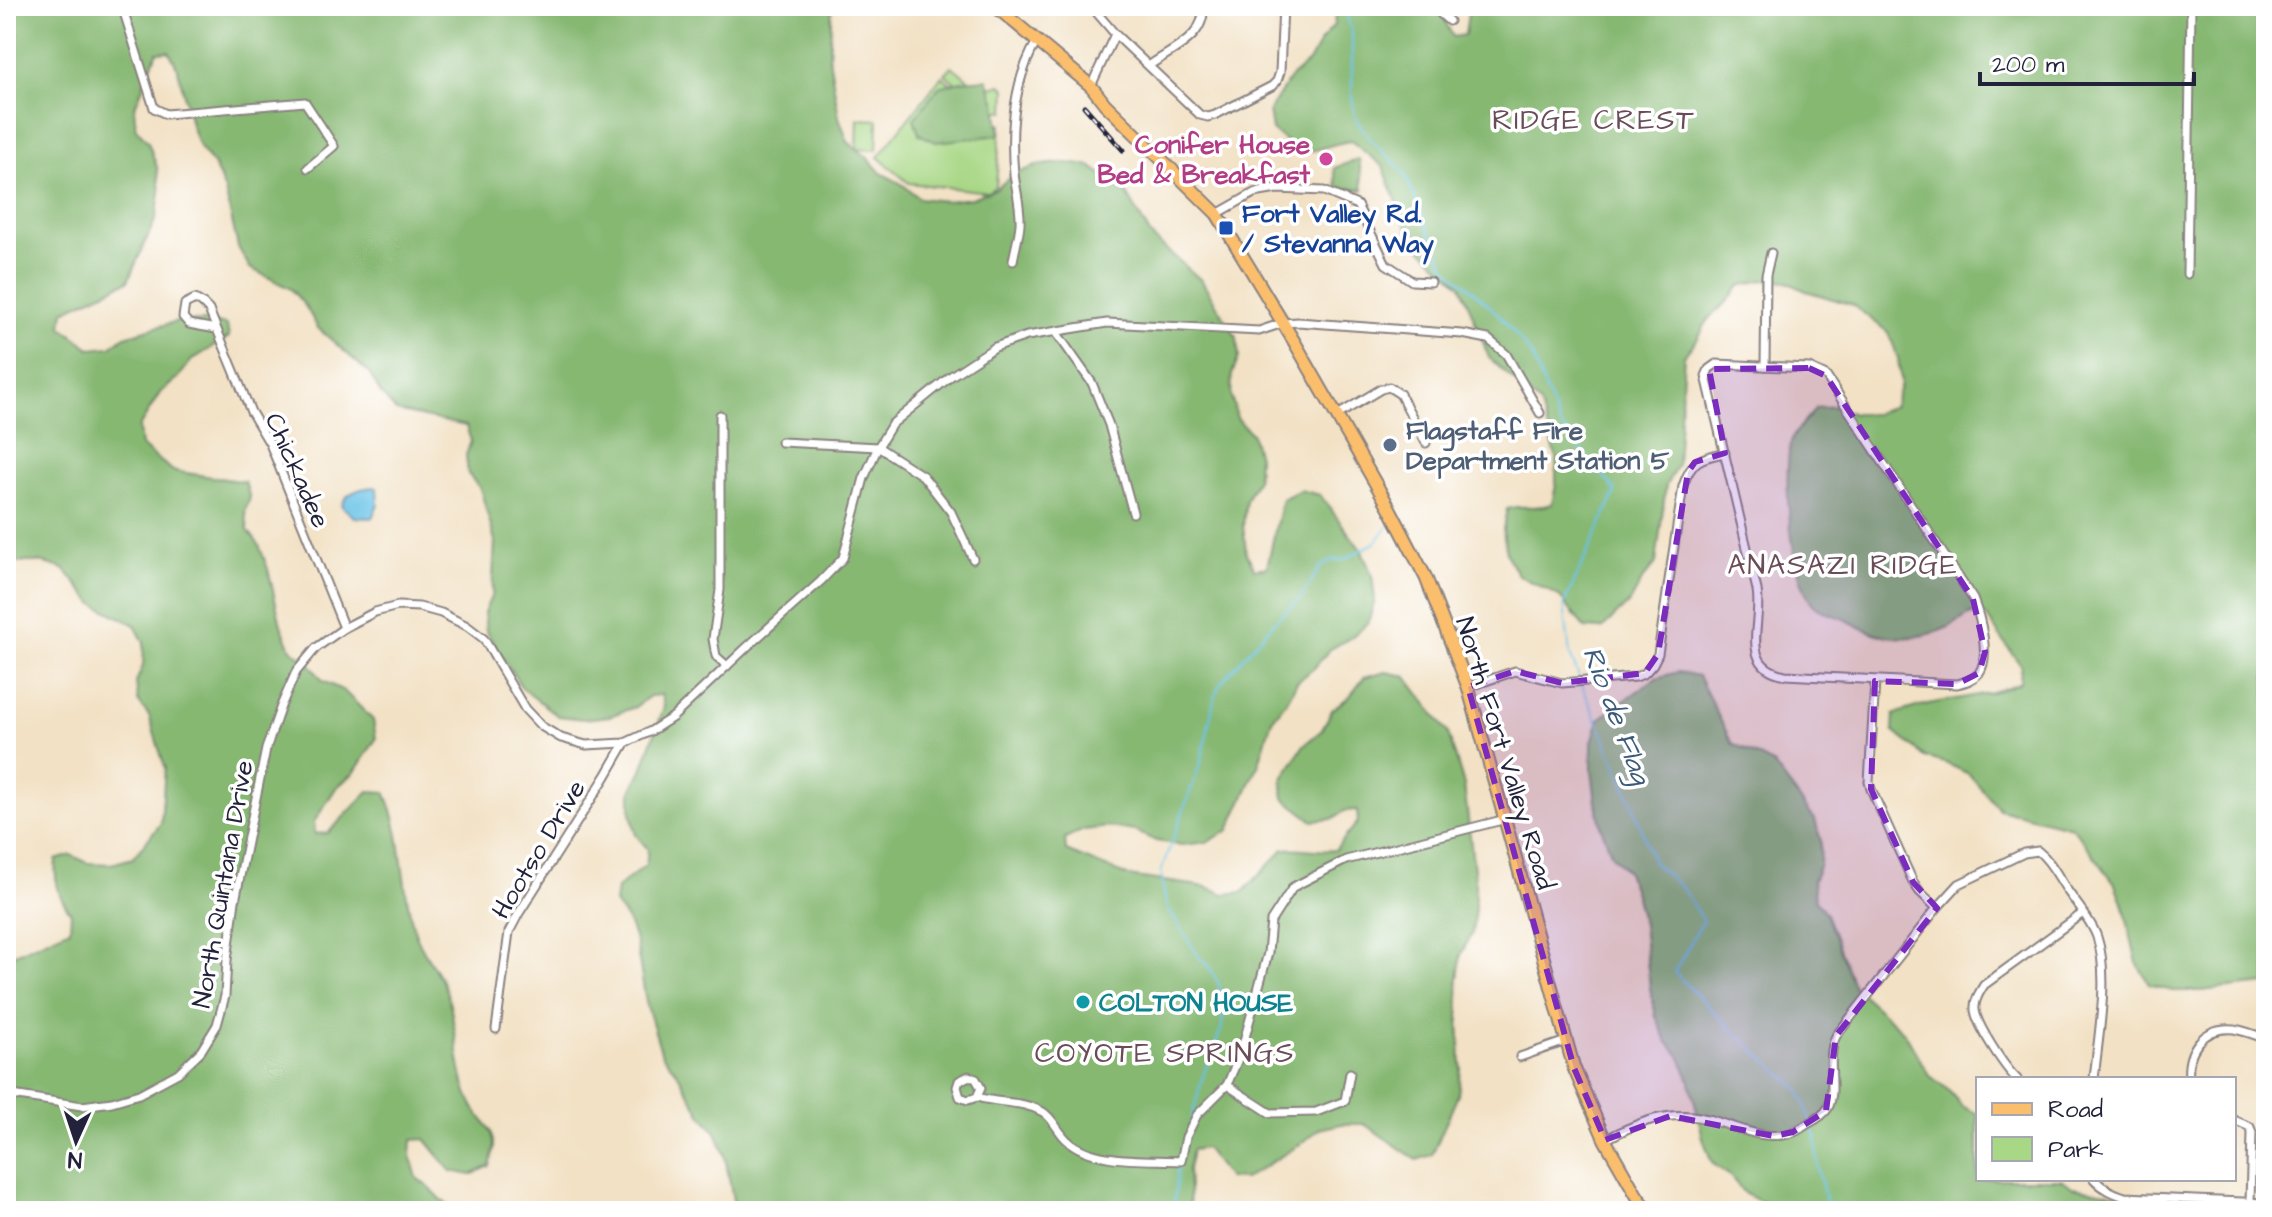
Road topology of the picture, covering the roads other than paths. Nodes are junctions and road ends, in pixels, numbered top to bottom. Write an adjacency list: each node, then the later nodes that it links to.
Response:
1 (122, 6): 13 (street)
2 (995, 6): 10 (main road, North Fort Valley Road)
3 (1091, 6): 9 (street)
4 (1203, 6): 11 (street)
5 (1283, 6): 11 (street)
6 (1418, 6): 8 (street)
7 (2191, 6): 17 (street)
8 (1449, 21)
9 (1115, 34): 11 (street); 12 (street)
10 (1037, 41): 12 (main road, North Fort Valley Road); 16 (street)
11 (1150, 65)
12 (1091, 86): 14 (main road, North Fort Valley Road)
13 (308, 168)
14 (1217, 214): 18 (street); 19 (main road, North Fort Valley Road)
15 (1771, 253): 22 (street)
16 (1013, 261)
17 (2187, 274)
18 (1431, 282)
19 (1283, 323): 21 (street, North Quintana Drive); 23 (street, North Quintana Drive); 25 (main road, North Fort Valley Road)
20 (216, 329): 20 (street, Chickadee); 32 (street, Chickadee)
21 (1056, 332): 28 (street, North Quintana Drive); 30 (street)
22 (1765, 366): 29 (street); 34 (street)
23 (1540, 413)
24 (720, 415): 33 (street)
25 (1336, 416): 27 (street); 35 (main road, North Fort Valley Road)
26 (781, 442): 28 (street)
27 (1426, 443)
28 (878, 447): 31 (street); 33 (street, North Quintana Drive)
29 (1725, 453): 34 (street); 35 (street)
30 (1133, 513)
31 (973, 559)
32 (344, 628): 36 (street, North Quintana Drive); 49 (street, North Quintana Drive)
33 (727, 666): 36 (street, North Quintana Drive)
34 (1875, 681): 38 (street)
35 (1468, 687): 37 (main road, North Fort Valley Road)
36 (625, 743): 40 (street, Hootso Drive)
37 (1506, 819): 42 (main road, North Fort Valley Road); 48 (street)
38 (1937, 908): 39 (street); 52 (street)
39 (2083, 913): 45 (street); 46 (street)
40 (496, 1029)
41 (2266, 1039): 47 (street)
42 (1566, 1041): 43 (street); 52 (main road, North Fort Valley Road)
43 (1520, 1057)
44 (1350, 1073): 48 (street)
45 (2016, 1077)
46 (2094, 1077)
47 (2189, 1077)
48 (1227, 1085): 50 (street)
49 (6, 1094)
50 (977, 1097)
51 (2236, 1121): 54 (street)
52 (1605, 1140): 56 (main road, North Fort Valley Road)
53 (2096, 1181): 54 (street)
54 (2250, 1202): 55 (street)
55 (2266, 1203)
56 (1649, 1211)

